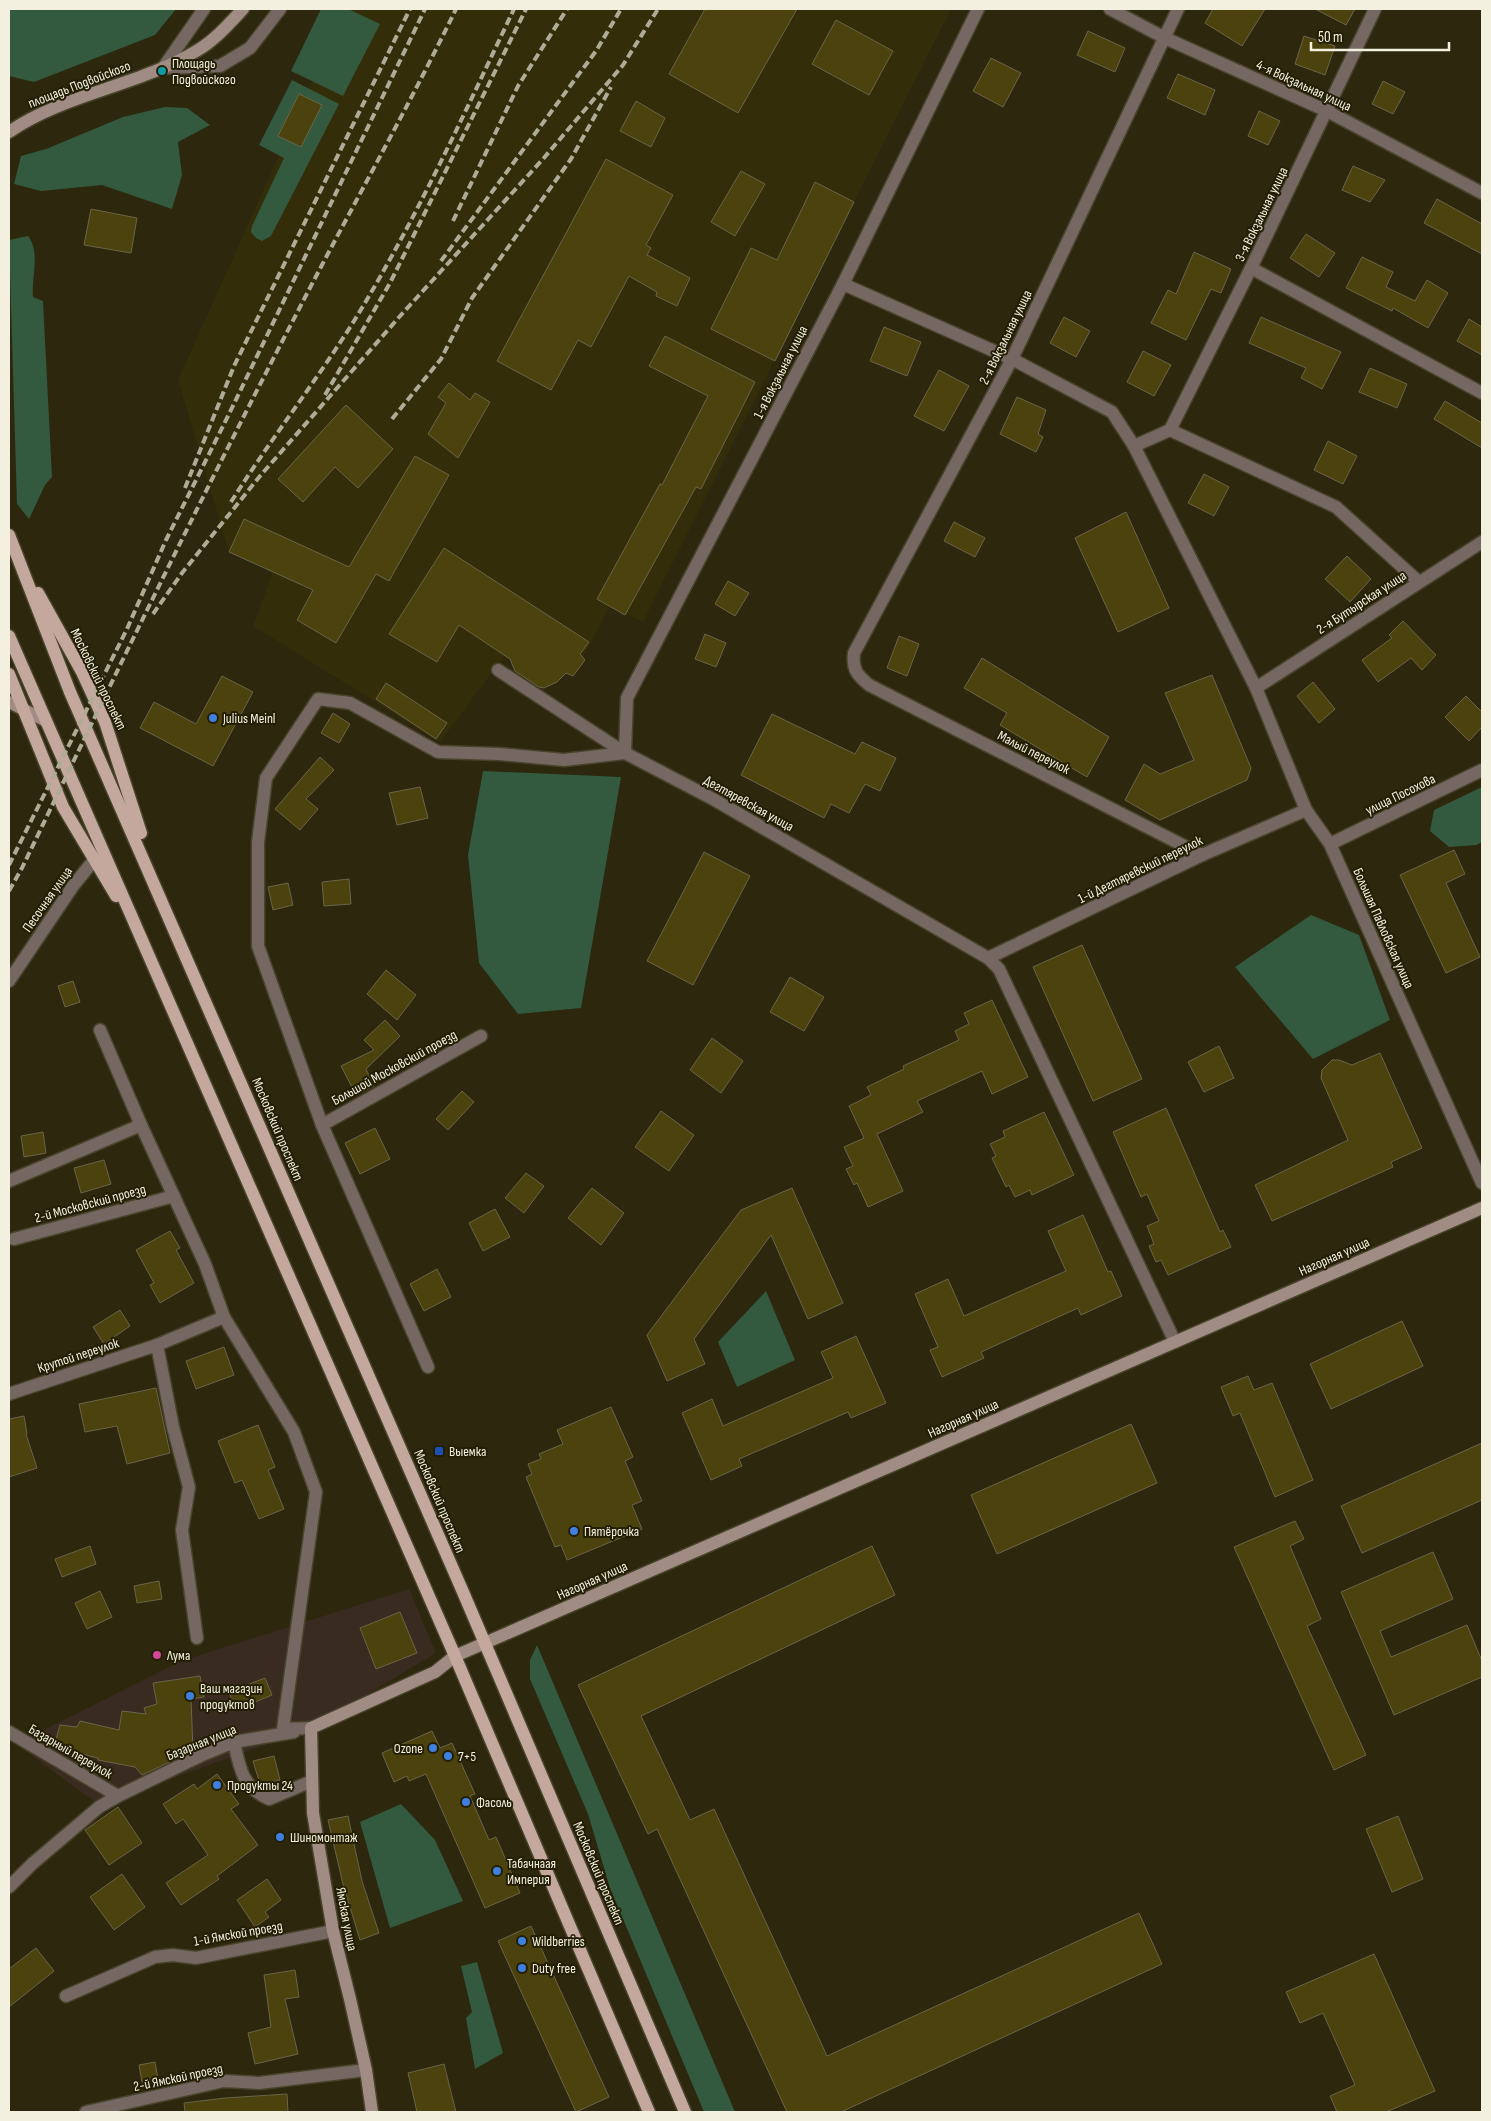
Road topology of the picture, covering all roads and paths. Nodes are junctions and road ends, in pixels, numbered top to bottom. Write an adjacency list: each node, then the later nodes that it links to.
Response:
1 (204, 9): 9 (street)
2 (243, 9): 9 (main road, площадь Подвойского)
3 (280, 9): 9 (street, площадь Подвойского)
4 (978, 9): 14 (street, 1-я Вокзальная улица)
5 (1110, 9): 8 (street, 4-я Вокзальная улица)
6 (1178, 9): 8 (street, 2-я Вокзальная улица)
7 (1375, 9): 10 (street, 3-я Вокзальная улица)
8 (1165, 38): 10 (street, 4-я Вокзальная улица); 15 (street, 2-я Вокзальная улица)
9 (163, 68): 11 (main road, площадь Подвойского)
10 (1327, 110): 12 (street, 4-я Вокзальная улица); 13 (street, 3-я Вокзальная улица)
11 (9, 132)
12 (1482, 193)
13 (1251, 268): 16 (street); 17 (street, 3-я Вокзальная улица)
14 (843, 284): 15 (street, Большая Павловская улица); 30 (street, 1-я Вокзальная улица)
15 (1012, 360): 18 (street, Большая Павловская улица); 24 (street, 2-я Вокзальная улица)
16 (1482, 393)
17 (1170, 430): 18 (street); 21 (street)
18 (1134, 446): 26 (street, Большая Павловская улица)
19 (9, 535): 36 (main road, Московский проспект); 36 (main road, Московский проспект)
20 (1482, 542): 21 (street, 2-я Бутырская улица)
21 (1419, 582): 26 (street, 2-я Бутырская улица)
22 (9, 636): 29 (main road)
23 (498, 670): 30 (street, Дегтяревская улица)
24 (855, 672): 34 (street, Малый переулок)
25 (9, 674): 28 (main road)
26 (1256, 688): 32 (street, Большая Павловская улица)
27 (9, 702): 28 (main road)
28 (22, 709): 29 (main road); 35 (main road)
29 (46, 721): 37 (main road)
30 (625, 753): 38 (street, Дегтяревская улица); 43 (street)
31 (1482, 770): 33 (street, улица Посохова)
32 (1306, 810): 33 (street, Большая Павловская улица); 34 (street, 1-й Дегтяревский переулок)
33 (1330, 844): 45 (street, Большая Павловская улица)
34 (1202, 854): 38 (street, 1-й Дегтяревский переулок)
35 (94, 860): 37 (main road); 39 (street, Песочная улица)
36 (163, 902): 55 (main road, Московский проспект)
37 (145, 945): 56 (main road)
38 (988, 958): 50 (street)
39 (9, 980)
40 (100, 1030): 42 (street)
41 (481, 1036): 43 (street, Большой Московский проезд)
42 (140, 1125): 44 (street); 46 (street)
43 (322, 1125): 52 (street)
44 (9, 1181)
45 (1482, 1183)
46 (174, 1196): 48 (street, 2-й Московский проезд); 49 (street)
47 (1482, 1208): 50 (main road, Нагорная улица)
48 (14, 1239)
49 (224, 1317): 51 (street, Крутой переулок); 57 (street)
50 (1175, 1342): 55 (main road, Нагорная улица)
51 (157, 1345): 53 (street, Крутой переулок); 54 (street)
52 (428, 1367)
53 (9, 1394)
54 (197, 1638)
55 (485, 1643): 56 (main road, Нагорная улица); 69 (main road, Московский проспект)
56 (456, 1656): 57 (main road, Базарная улица); 68 (main road)
57 (311, 1728): 59 (street, Базарная улица); 60 (main road, Ямская улица)
58 (9, 1732): 61 (street, Базарный переулок)
59 (234, 1742): 60 (street); 61 (street, Базарная улица)
60 (312, 1781): 63 (main road, Ямская улица)
61 (118, 1796): 62 (street, Базарная улица)
62 (9, 1887)
63 (333, 1932): 64 (street, 1-й Ямской проезд); 65 (main road, Ямская улица)
64 (66, 1996)
65 (366, 2070): 66 (street, 2-й Ямской проезд); 67 (main road, Ямская улица)
66 (86, 2112)
67 (372, 2112)
68 (649, 2112)
69 (685, 2112)

